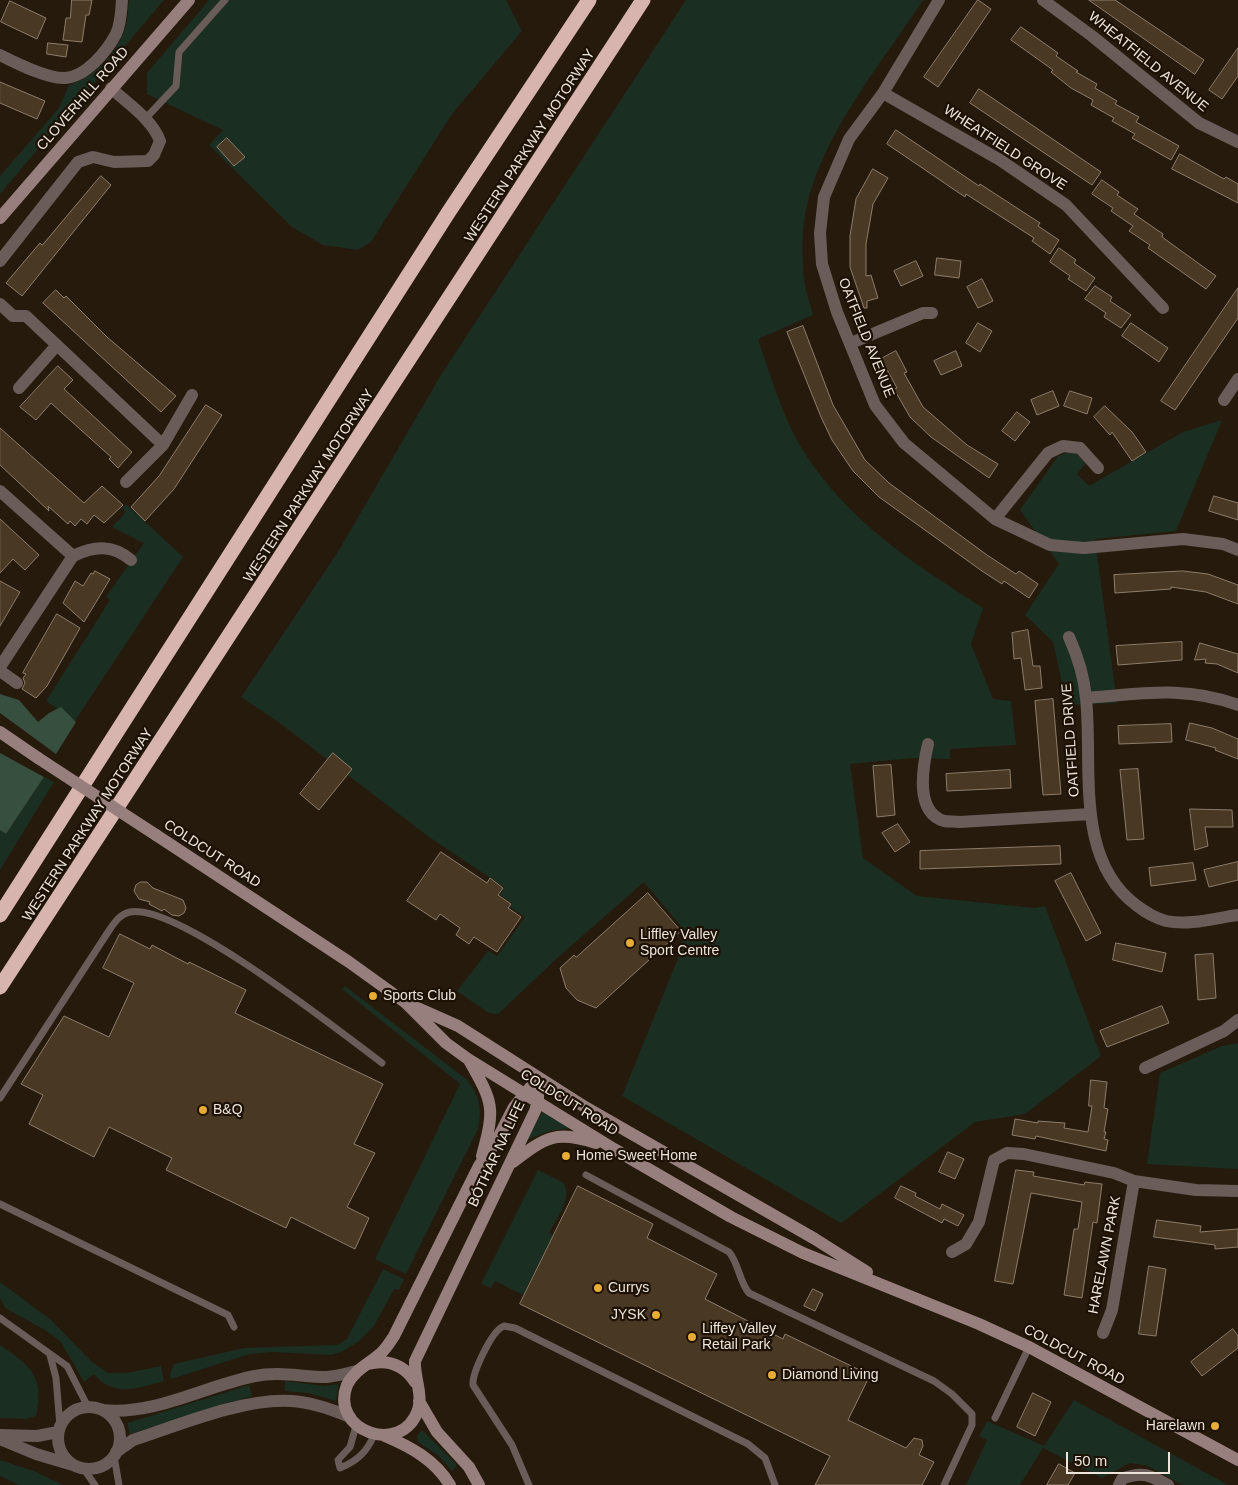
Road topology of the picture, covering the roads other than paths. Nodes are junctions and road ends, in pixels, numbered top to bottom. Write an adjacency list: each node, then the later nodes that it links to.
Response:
1 (122, 0): 8 (street)
2 (189, 0): 9 (main road, CLOVERHILL ROAD)
3 (225, 0): 11 (lane)
4 (589, 0): 40 (highway, WESTERN PARKWAY MOTORWAY)
5 (643, 0): 42 (highway, WESTERN PARKWAY MOTORWAY)
6 (939, 0): 10 (street, OATFIELD AVENUE)
7 (1043, 0): 12 (street, WHEATFIELD AVENUE)
8 (0, 55)
9 (111, 88): 11 (street); 13 (main road, CLOVERHILL ROAD)
10 (883, 93): 16 (street, WHEATFIELD GROVE); 18 (street, OATFIELD AVENUE)
11 (145, 119): 14 (street)
12 (1237, 139)
13 (0, 218)
14 (0, 261)
15 (0, 304): 19 (street)
16 (1163, 308)
17 (932, 313): 18 (street)
18 (851, 343): 28 (street, OATFIELD AVENUE)
19 (56, 345): 21 (street); 24 (street)
20 (1238, 379): 23 (street)
21 (19, 388)
22 (192, 395): 24 (street)
23 (1224, 400)
24 (163, 445): 26 (street)
25 (1098, 468): 28 (street)
26 (126, 482)
27 (0, 490): 30 (street)
28 (995, 519): 29 (street, OATFIELD AVENUE)
29 (1238, 550)
30 (73, 556): 31 (street); 33 (street)
31 (132, 560)
32 (1069, 636): 35 (street, OATFIELD DRIVE)
33 (0, 669): 34 (street)
34 (17, 682)
35 (1086, 698): 36 (street); 39 (street, OATFIELD DRIVE)
36 (1238, 705)
37 (0, 732): 43 (main road, COLDCUT ROAD, bridge)
38 (928, 744): 39 (street)
39 (1091, 814): 41 (street, OATFIELD DRIVE)
40 (0, 915)
41 (1238, 915)
42 (0, 987)
43 (406, 1003): 45 (main road, COLDCUT ROAD); 48 (main road, COLDCUT ROAD)
44 (1238, 1020): 47 (street)
45 (468, 1059): 49 (main road, COLDCUT ROAD); 54 (main road)
46 (382, 1063): 50 (lane)
47 (1145, 1068)
48 (538, 1078): 49 (main road, BÓTHAR NA LIFE); 51 (main road, BÓTHAR NA LIFE); 60 (main road, COLDCUT ROAD)
49 (523, 1093): 51 (main road, COLDCUT ROAD); 54 (main road, BÓTHAR NA LIFE)
50 (1, 1100)
51 (538, 1102): 52 (main road, COLDCUT ROAD); 53 (main road, BÓTHAR NA LIFE)
52 (614, 1149): 53 (main road); 60 (main road, COLDCUT ROAD)
53 (510, 1163): 67 (main road, BÓTHAR NA LIFE)
54 (479, 1166): 66 (main road, BÓTHAR NA LIFE)
55 (586, 1175): 85 (lane)
56 (1134, 1181): 57 (street, HARELAWN PARK); 59 (street, HARELAWN PARK); 63 (street, HARELAWN PARK)
57 (1238, 1191)
58 (0, 1204): 62 (lane)
59 (952, 1252)
60 (891, 1288): 64 (main road, COLDCUT ROAD)
61 (0, 1318): 65 (lane)
62 (234, 1327)
63 (1103, 1333)
64 (1029, 1347): 71 (lane); 77 (main road, COLDCUT ROAD)
65 (50, 1355): 69 (lane); 73 (lane)
66 (362, 1368): 67 (main road); 70 (street); 72 (main road, BÓTHAR NA LIFE)
67 (416, 1384): 68 (main road, BÓTHAR NA LIFE)
68 (419, 1401): 74 (main road); 82 (main road, BÓTHAR NA LIFE)
69 (88, 1407): 70 (street); 73 (street)
70 (102, 1410): 76 (street)
71 (995, 1418)
72 (353, 1422): 74 (main road); 74 (lane); 76 (street)
73 (59, 1429): 75 (street); 78 (street)
74 (380, 1436): 81 (main road)
75 (0, 1437): 78 (street)
76 (115, 1454): 78 (street); 80 (lane)
77 (1238, 1460)
78 (78, 1466): 79 (lane)
79 (96, 1485)
80 (119, 1485)
81 (450, 1485)
82 (479, 1485)
83 (529, 1485): 84 (lane)
84 (776, 1485)
85 (944, 1485)
86 (1119, 1485): 87 (street)
87 (1168, 1485)

